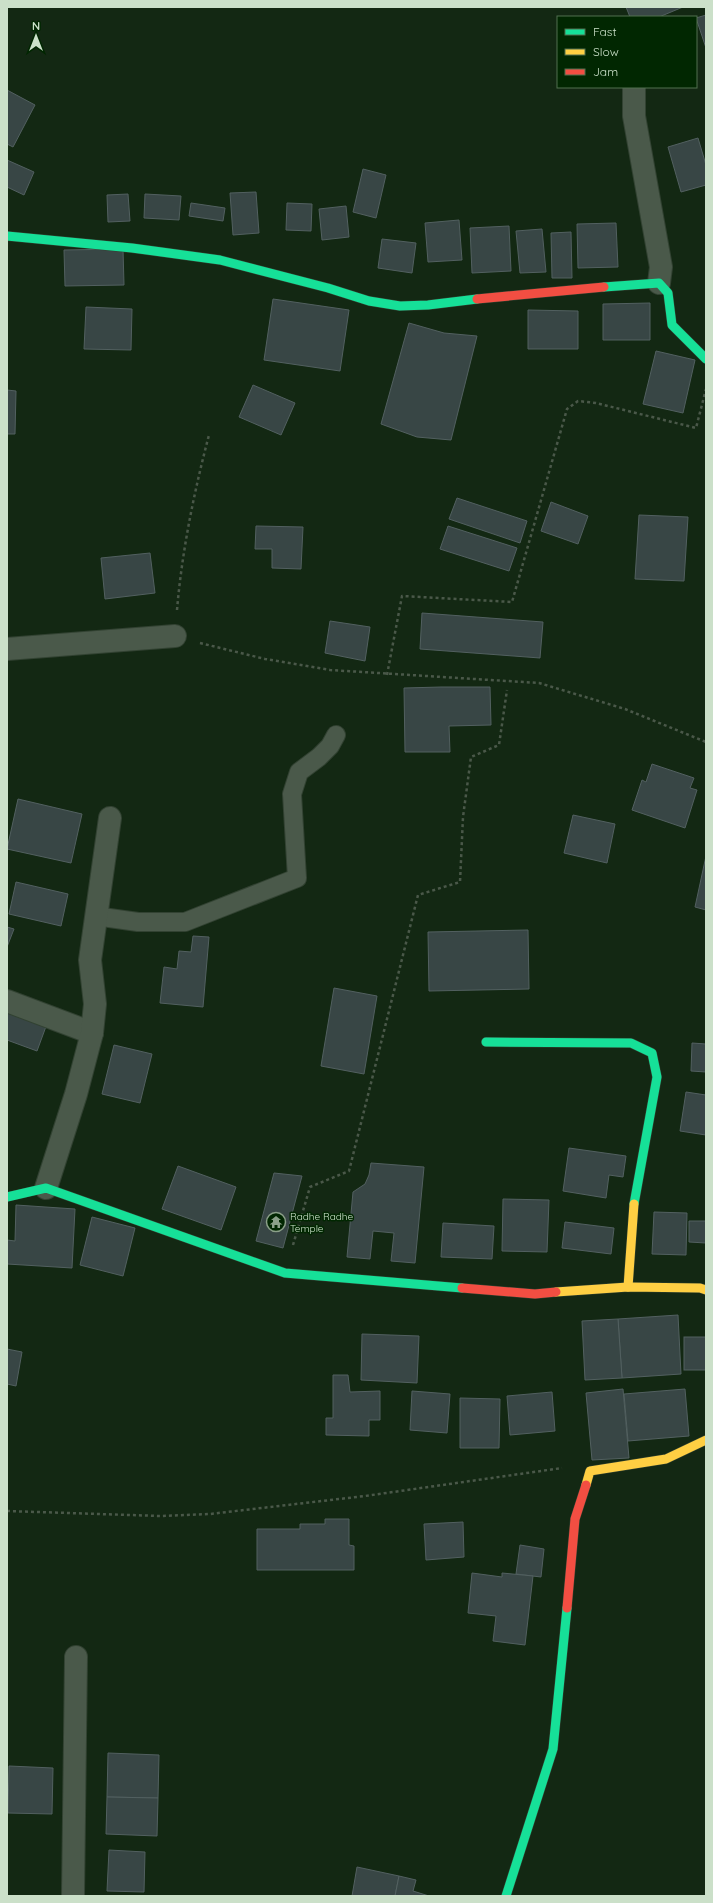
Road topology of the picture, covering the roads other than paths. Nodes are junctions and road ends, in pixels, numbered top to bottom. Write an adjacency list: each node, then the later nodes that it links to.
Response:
1 (634, 88): 3 (street)
2 (7, 236): 3 (street)
3 (659, 284): 4 (street)
4 (706, 359)
5 (175, 636): 6 (street)
6 (7, 649)
7 (336, 735): 9 (lane)
8 (110, 818): 9 (street)
9 (95, 916): 11 (street)
10 (7, 1001): 11 (street)
11 (92, 1033): 13 (street)
12 (486, 1042): 15 (street)
13 (46, 1188): 14 (street); 15 (street)
14 (7, 1197)
15 (628, 1287): 16 (street)
16 (706, 1290)
17 (706, 1440): 20 (street)
18 (76, 1657): 19 (street)
19 (73, 1896)
20 (506, 1896)

